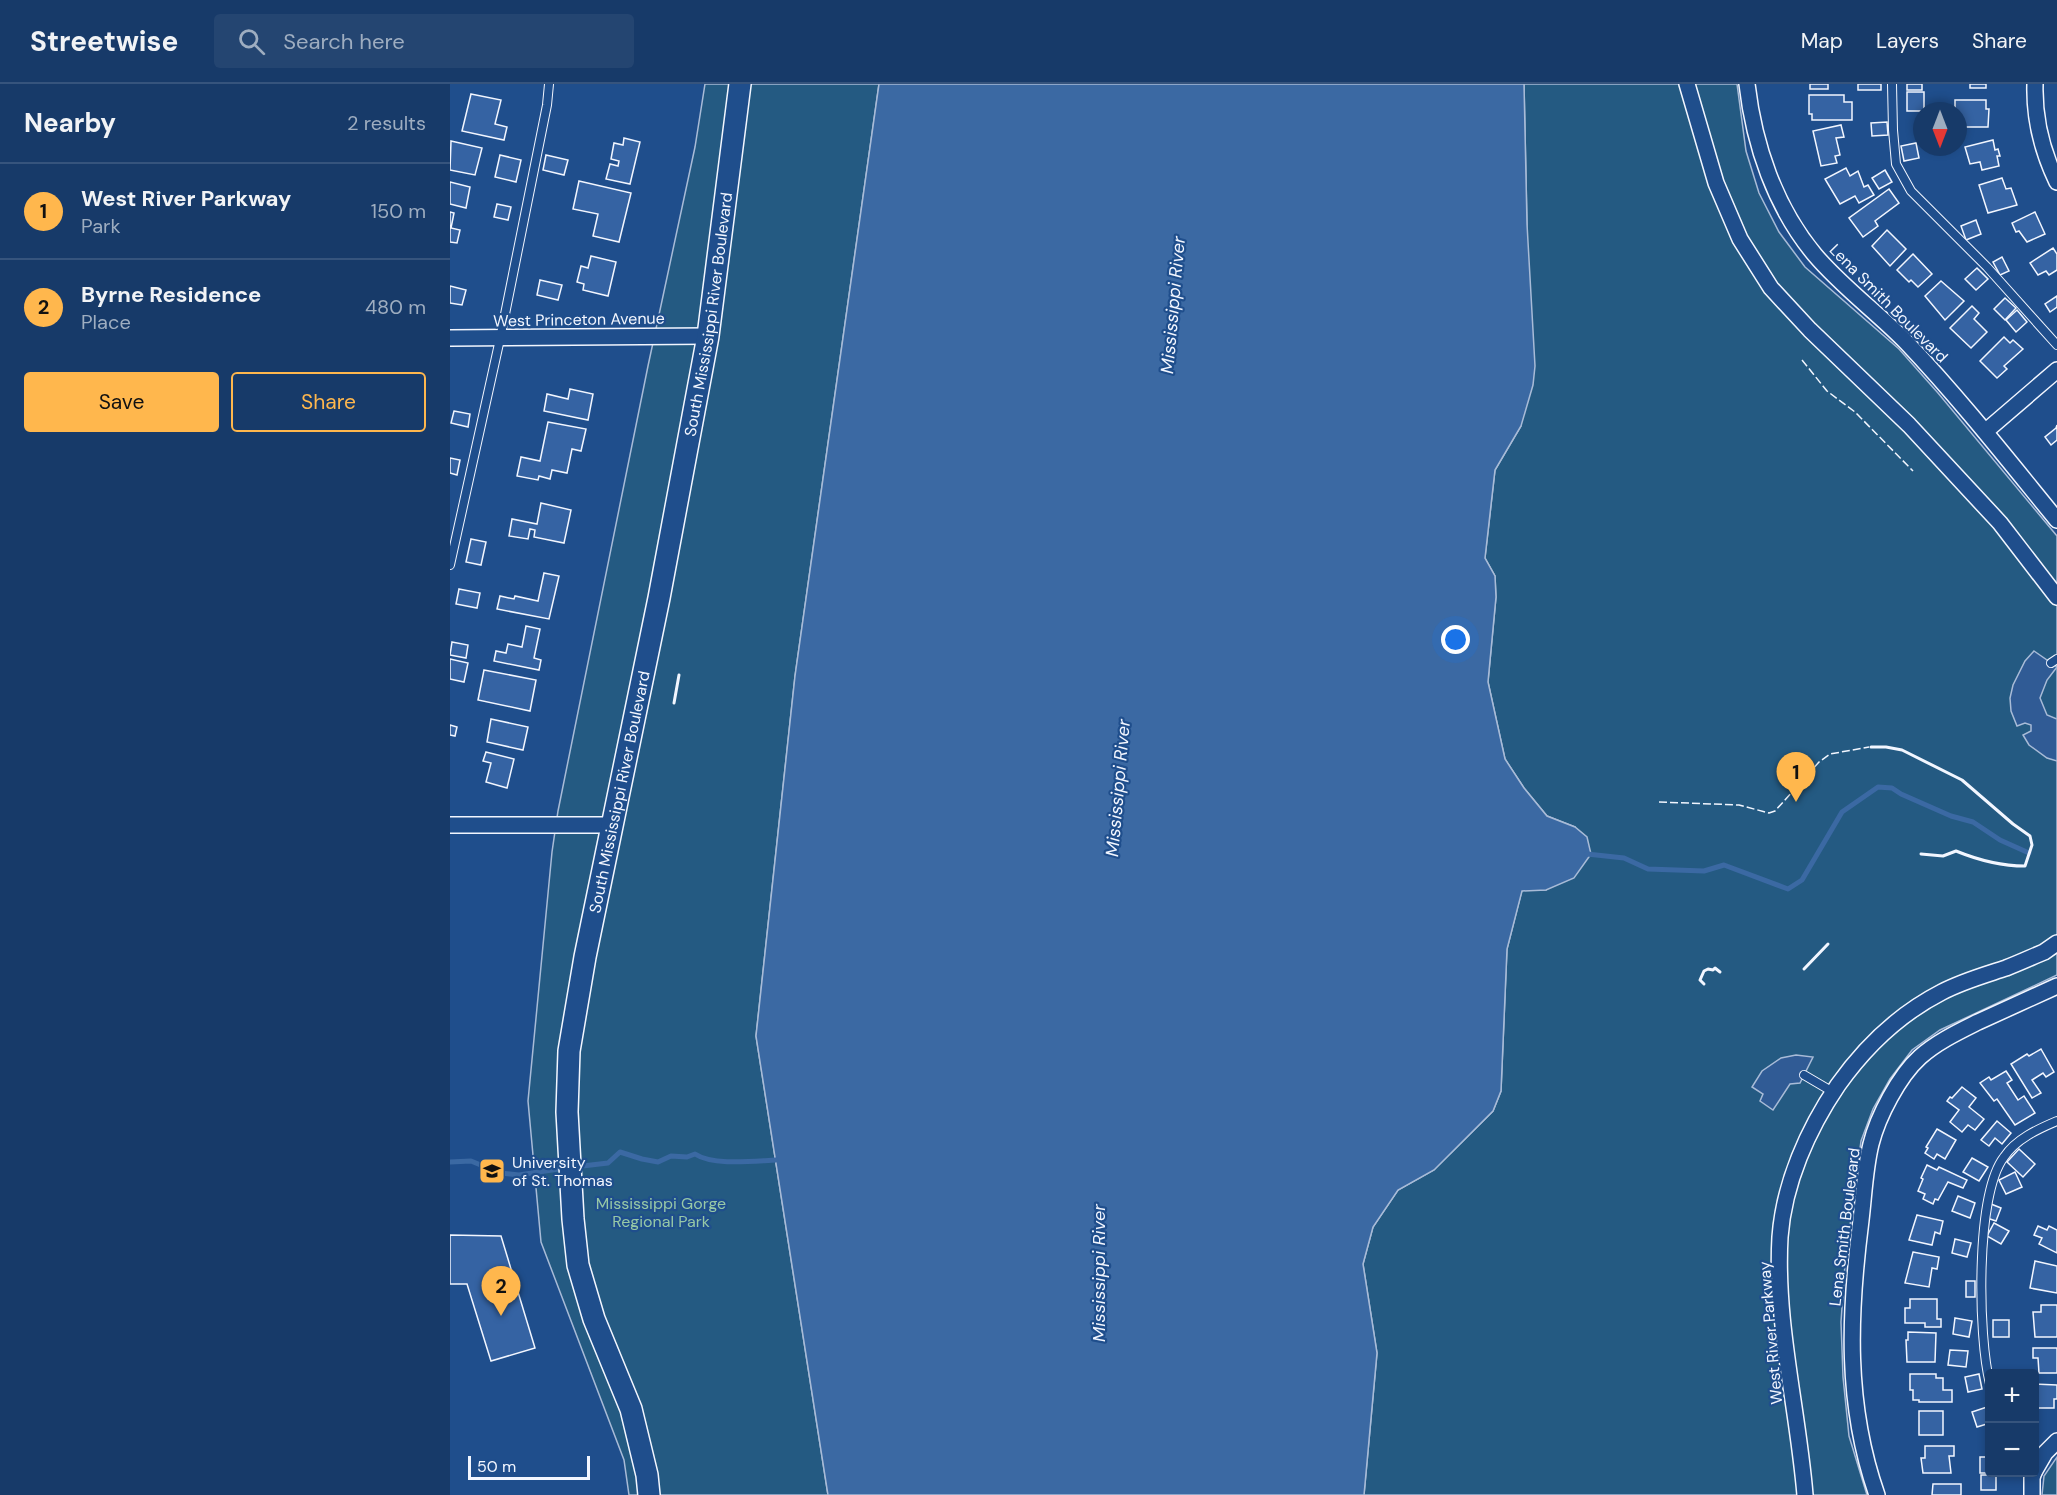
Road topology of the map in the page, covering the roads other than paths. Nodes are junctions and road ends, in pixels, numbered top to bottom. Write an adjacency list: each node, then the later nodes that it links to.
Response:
1 (549, 84): 10 (lane)
2 (740, 84): 8 (street, South Mississippi River Boulevard)
3 (1687, 84): 16 (street)
4 (1747, 84): 13 (street, Lena Smith Boulevard)
5 (1892, 84): 11 (lane)
6 (2035, 84): 7 (street)
7 (2057, 182)
8 (708, 336): 10 (street, West Princeton Avenue); 18 (street, South Mississippi River Boulevard)
9 (450, 338): 10 (street, West Princeton Avenue)
10 (500, 339): 15 (lane)
11 (2057, 345)
12 (2057, 370): 13 (street)
13 (1986, 431): 14 (street, Lena Smith Boulevard)
14 (2057, 520)
15 (450, 565)
16 (2057, 597)
17 (450, 825): 18 (street)
18 (612, 825): 28 (street, South Mississippi River Boulevard)
19 (2057, 943): 22 (street, West River Parkway)
20 (2057, 986): 30 (street, Lena Smith Boulevard)
21 (1804, 1075): 22 (lane)
22 (1833, 1092): 29 (street, West River Parkway)
23 (2057, 1121): 24 (lane)
24 (1987, 1369)
25 (2057, 1441): 26 (street)
26 (2039, 1460)
27 (2030, 1477): 31 (street)
28 (649, 1495)
29 (1805, 1495)
30 (1877, 1495)
31 (2032, 1495)

